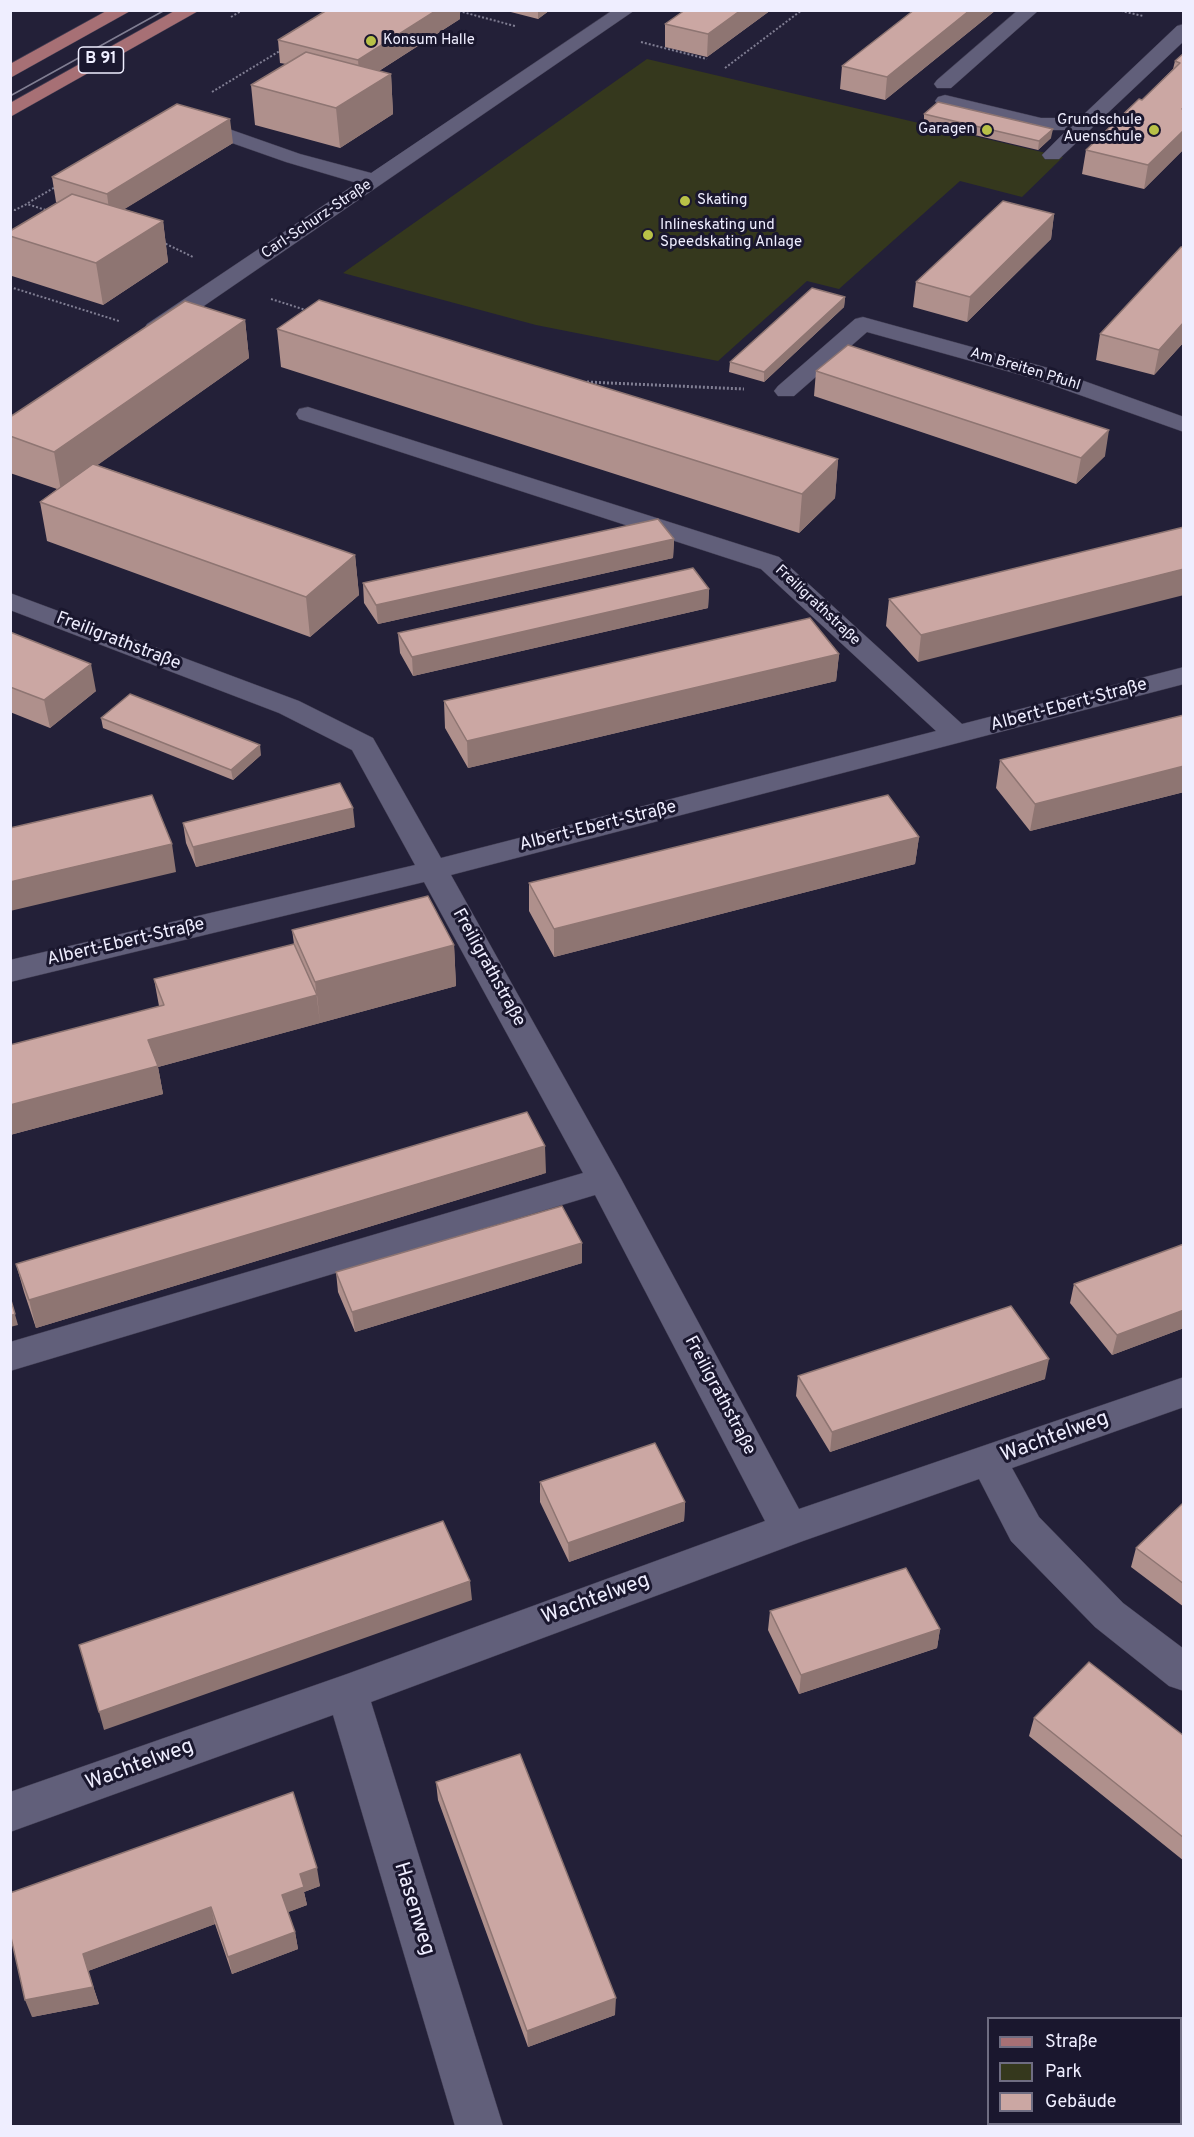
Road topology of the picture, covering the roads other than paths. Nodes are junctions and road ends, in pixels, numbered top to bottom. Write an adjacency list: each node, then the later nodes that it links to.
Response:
1 (123, 10): 6 (main road, B 91)
2 (191, 10): 7 (main road, B 91)
3 (626, 10): 11 (street, Carl-Schurz-Straße)
4 (1030, 10): 8 (street)
5 (1184, 30): 8 (street)
6 (10, 72)
7 (10, 111)
8 (1085, 124): 10 (street)
9 (202, 126): 11 (street)
10 (1052, 155)
11 (375, 181): 12 (street, Carl-Schurz-Straße)
12 (134, 345)
13 (786, 391): 15 (street, Am Breiten Pfuhl)
14 (308, 414): 18 (street, Freiligrathstraße)
15 (1184, 425)
16 (10, 601): 19 (street, Freiligrathstraße)
17 (1184, 675): 18 (street, Albert-Ebert-Straße)
18 (957, 735): 19 (street, Albert-Ebert-Straße)
19 (433, 870): 20 (street, Albert-Ebert-Straße); 21 (street, Freiligrathstraße)
20 (10, 971)
21 (604, 1179): 22 (street); 25 (street, Freiligrathstraße)
22 (10, 1357)
23 (1184, 1392): 24 (street, Wachtelweg)
24 (989, 1462): 25 (street, Wachtelweg); 26 (street)
25 (789, 1529): 27 (street, Wachtelweg)
26 (1184, 1673)
27 (347, 1692): 28 (street, Wachtelweg); 29 (street, Hasenweg)
28 (10, 1812)
29 (479, 2127)

